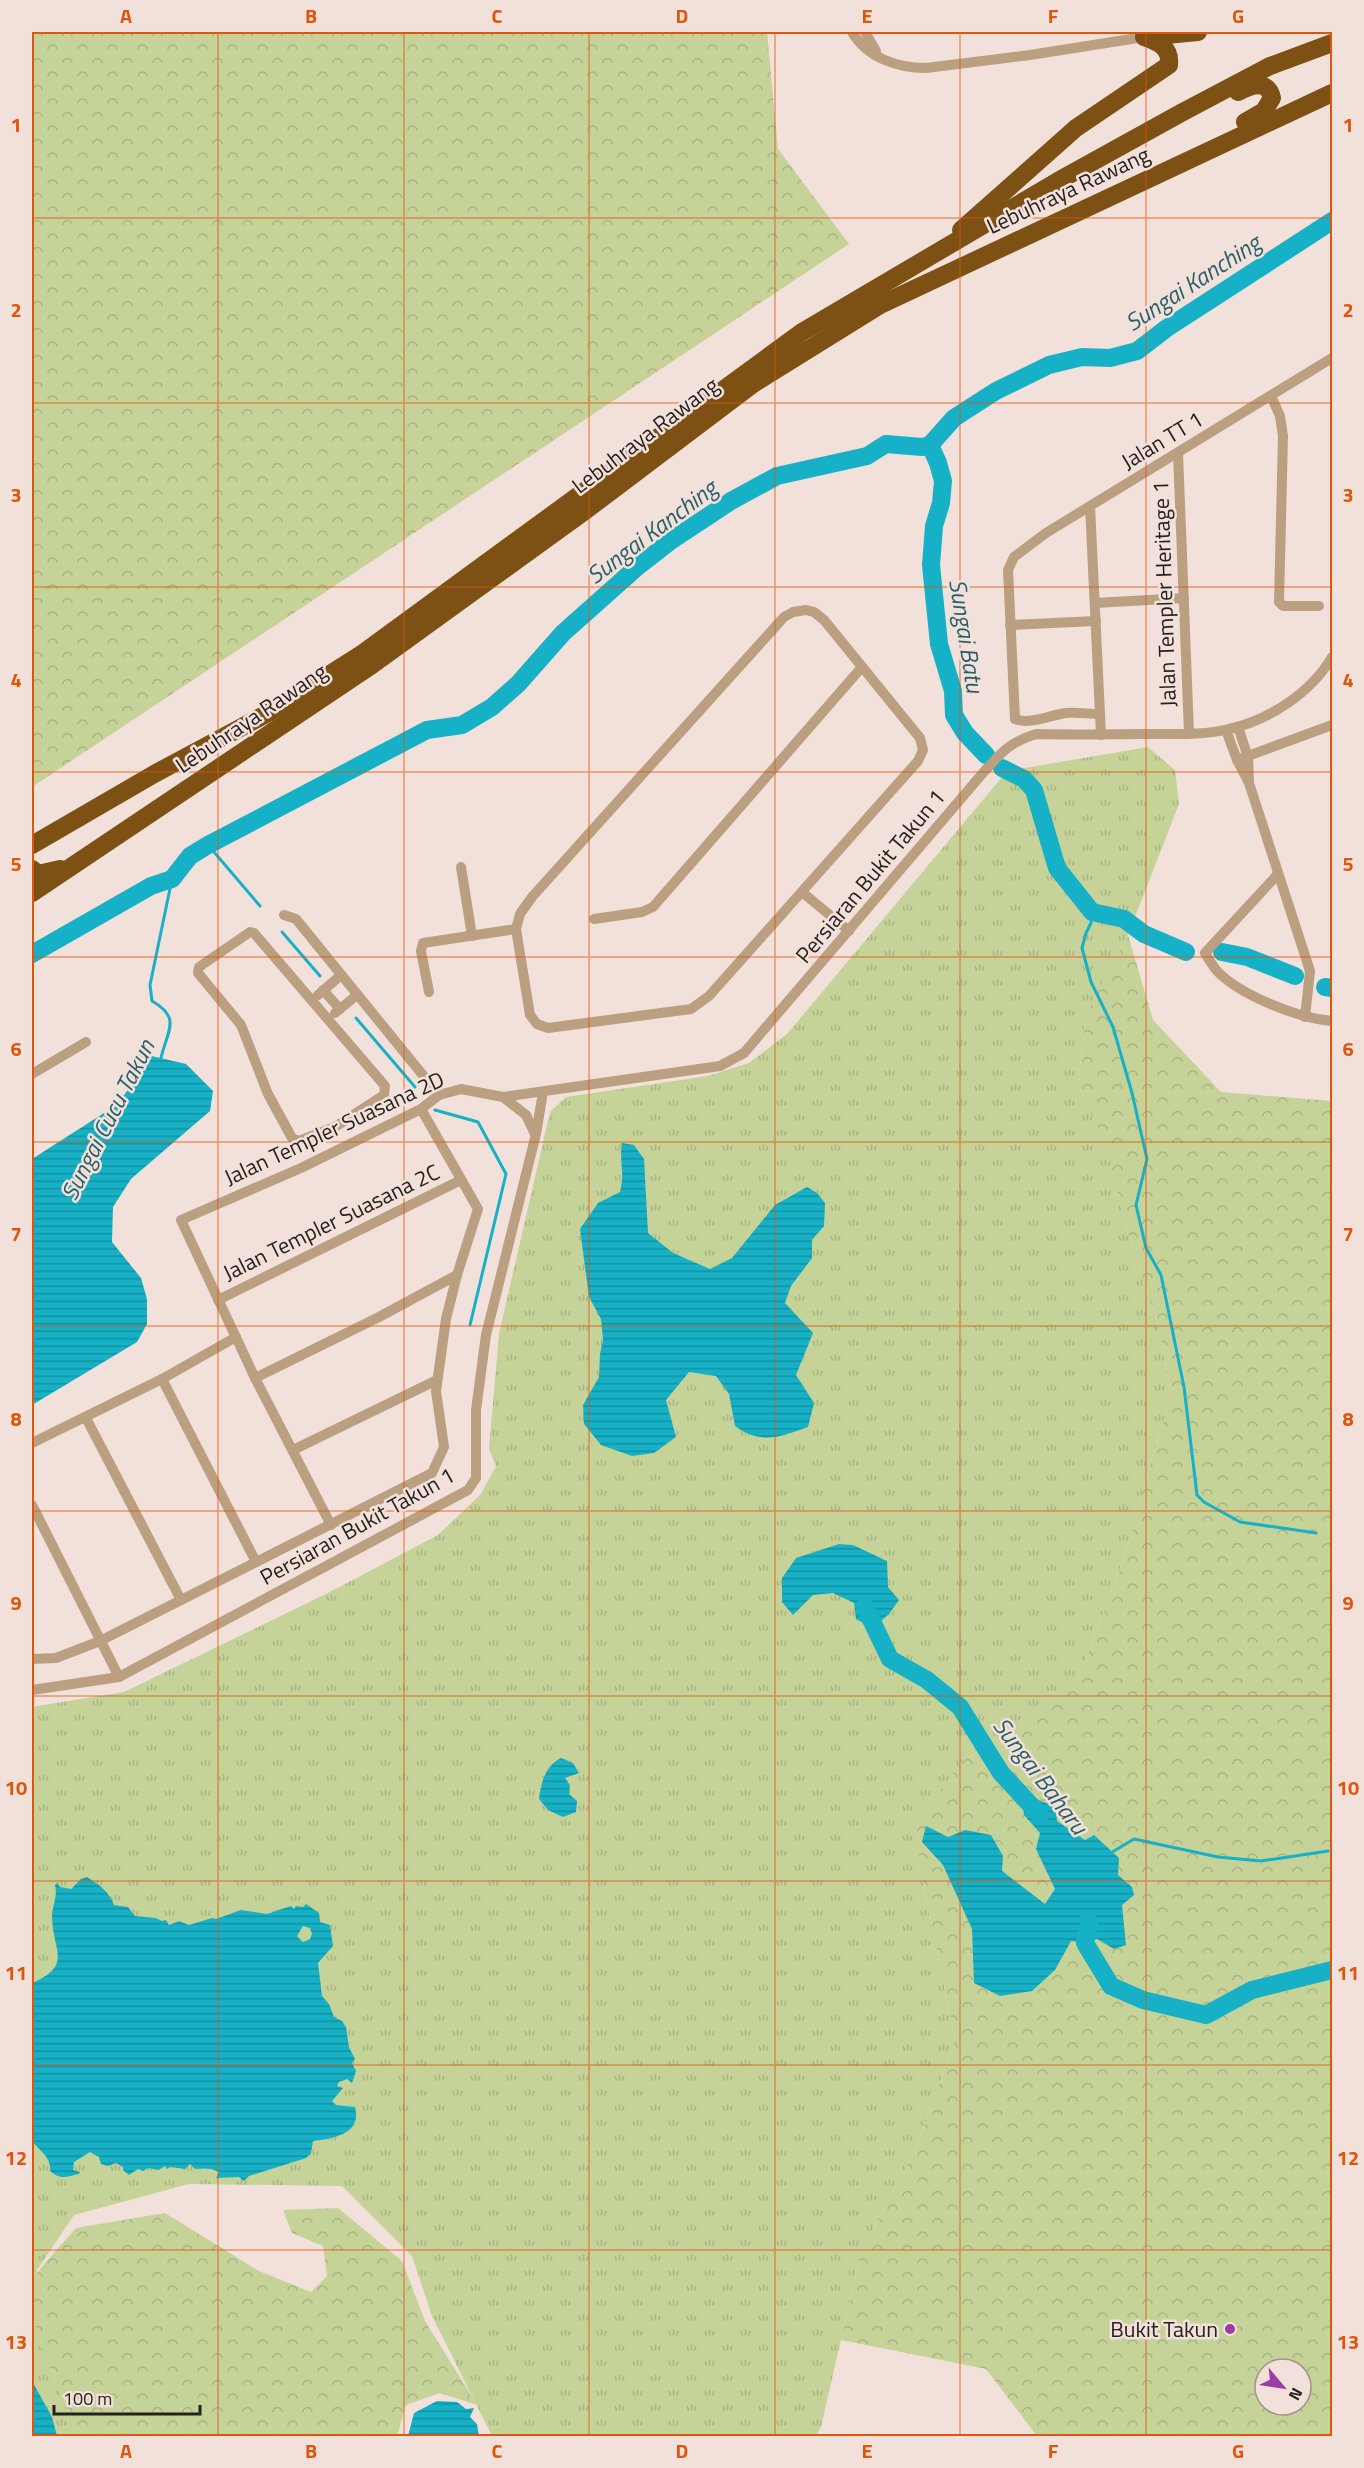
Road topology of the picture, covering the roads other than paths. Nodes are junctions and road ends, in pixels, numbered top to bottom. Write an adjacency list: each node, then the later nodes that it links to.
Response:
1 (852, 32): 6 (street)
2 (865, 32): 6 (street)
3 (1198, 32): 4 (highway)
4 (1144, 37): 6 (street); 10 (highway)
5 (1332, 43): 8 (highway, Lebuhraya Rawang)
6 (884, 60)
7 (1332, 93): 9 (highway, Lebuhraya Rawang)
8 (1181, 113): 9 (highway); 10 (highway, Lebuhraya Rawang)
9 (1192, 158): 34 (highway, Lebuhraya Rawang)
10 (924, 259): 31 (highway, Lebuhraya Rawang)
11 (1332, 358): 12 (street, Jalan TT 1)
12 (1272, 396): 13 (street, Jalan TT 1); 17 (street)
13 (1178, 453): 14 (street, Jalan TT 1); 15 (street, Jalan Templer Heritage 1)
14 (1090, 506): 16 (street); 19 (street, Jalan TT 1)
15 (1184, 598): 16 (street); 26 (street, Jalan Templer Heritage 1)
16 (1095, 603): 18 (street)
17 (1319, 606)
18 (1095, 621): 19 (street); 22 (street)
19 (1010, 625): 22 (street)
20 (1332, 657): 24 (street, Persiaran Bukit Takun 1)
21 (862, 667): 38 (street); 41 (street); 42 (street)
22 (1100, 714): 27 (street)
23 (1332, 725): 28 (street)
24 (1238, 727): 25 (street, Persiaran Bukit Takun 1); 28 (street)
25 (1226, 730): 26 (street, Persiaran Bukit Takun 1); 29 (street)
26 (1189, 734): 27 (street, Persiaran Bukit Takun 1)
27 (1101, 735): 43 (street, Persiaran Bukit Takun 1)
28 (1248, 757): 29 (street); 30 (street)
29 (1237, 760): 30 (street)
30 (1249, 783): 37 (street)
31 (67, 824): 32 (highway, Lebuhraya Rawang); 33 (highway)
32 (32, 845)
33 (32, 857)
34 (79, 863): 36 (highway); 39 (highway, Lebuhraya Rawang)
35 (461, 867): 45 (street)
36 (32, 869)
37 (1278, 874): 49 (street); 49 (street)
38 (802, 892): 42 (street); 43 (street)
39 (32, 893)
40 (284, 915): 46 (street)
41 (594, 919)
42 (516, 929): 45 (street)
43 (849, 931): 53 (street, Persiaran Bukit Takun 1)
44 (253, 932): 44 (street)
45 (472, 936): 47 (street)
46 (341, 975): 48 (street); 48 (street)
47 (429, 992)
48 (357, 995): 54 (street)
49 (1305, 1017): 50 (street)
50 (1332, 1021)
51 (86, 1042): 52 (street)
52 (32, 1074)
53 (543, 1092): 55 (street, Jalan Templer Suasana 2D); 57 (street, Persiaran Bukit Takun 1)
54 (438, 1095): 55 (street, Jalan Templer Suasana 2D); 56 (street, Jalan Templer Suasana 2D)
55 (503, 1097): 57 (street)
56 (421, 1109): 58 (street); 60 (street, Jalan Templer Suasana 2D)
57 (536, 1134): 74 (street, Persiaran Bukit Takun 1)
58 (461, 1179): 59 (street); 60 (street, Jalan Templer Suasana 2C)
59 (457, 1275): 62 (street); 64 (street)
60 (218, 1300): 61 (street)
61 (236, 1337): 62 (street); 63 (street)
62 (255, 1378): 67 (street)
63 (162, 1379): 65 (street); 70 (street)
64 (437, 1380): 67 (street); 69 (street)
65 (86, 1418): 66 (street); 71 (street)
66 (32, 1443)
67 (293, 1450): 69 (street)
68 (32, 1504): 72 (street)
69 (331, 1525): 70 (street)
70 (256, 1562): 71 (street)
71 (181, 1600): 72 (street)
72 (100, 1641): 73 (street); 74 (street)
73 (32, 1659)
74 (119, 1677): 75 (street, Persiaran Bukit Takun 1)
75 (32, 1690)

